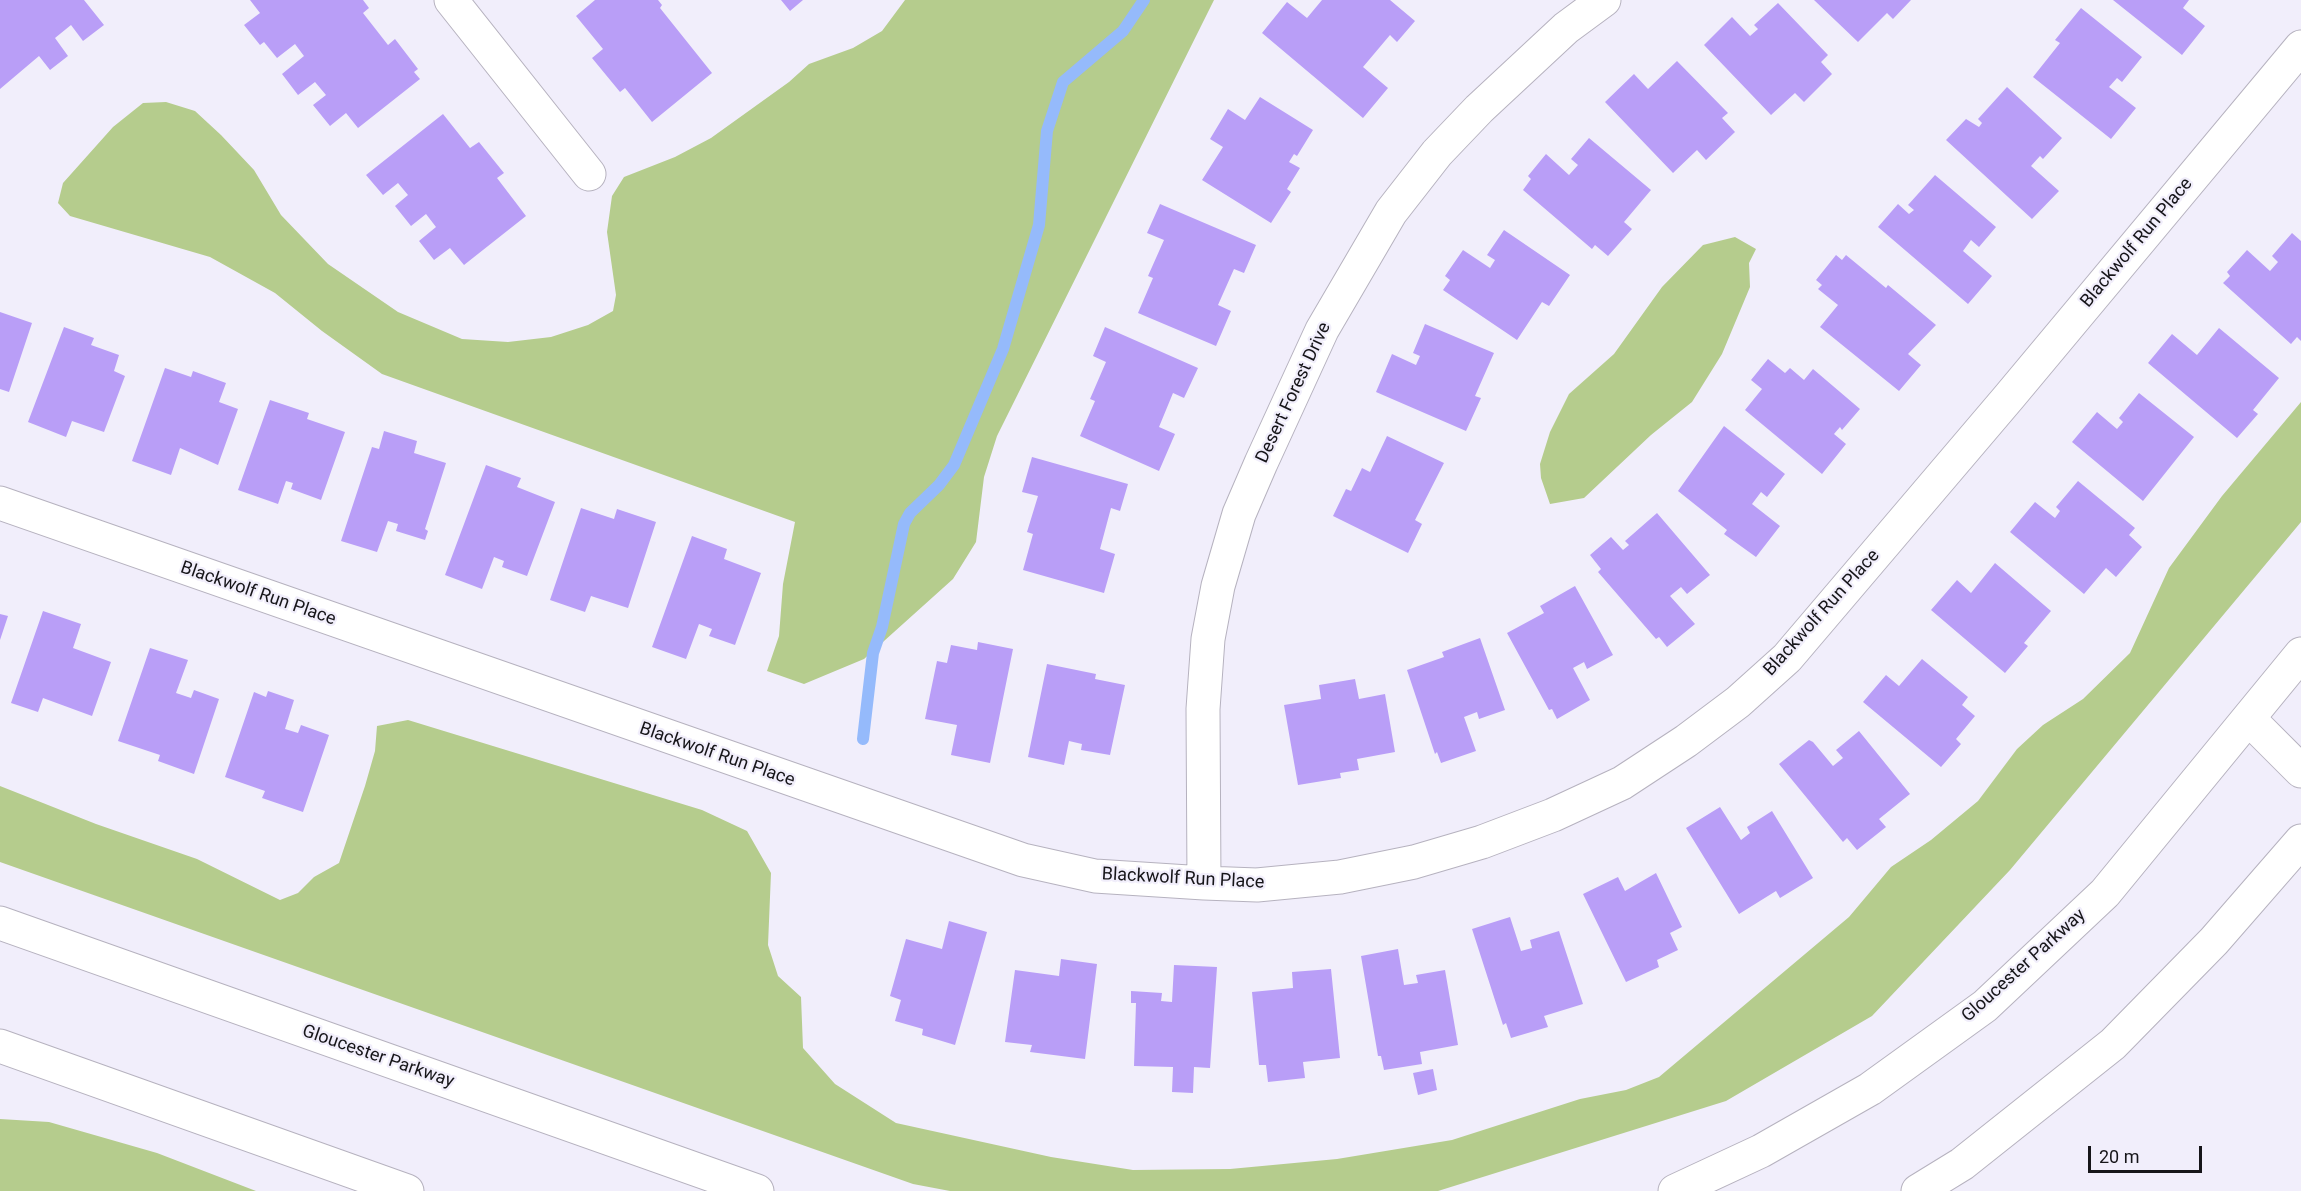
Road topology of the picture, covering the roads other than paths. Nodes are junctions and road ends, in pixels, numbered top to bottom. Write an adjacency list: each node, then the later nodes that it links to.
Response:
1 (451, 0): 4 (street)
2 (1604, 0): 10 (street, Desert Forest Drive)
3 (2301, 47): 10 (street, Blackwolf Run Place)
4 (589, 174)
5 (0, 504): 10 (street, Blackwolf Run Place)
6 (2301, 654): 7 (street, Gloucester Parkway)
7 (2249, 719): 8 (street); 15 (street, Gloucester Parkway)
8 (2301, 771)
9 (2301, 841): 16 (street)
10 (1204, 883)
11 (0, 923): 14 (street, Gloucester Parkway)
12 (0, 1046): 13 (street)
13 (407, 1191)
14 (757, 1191)
15 (1674, 1191)
16 (1918, 1191)

